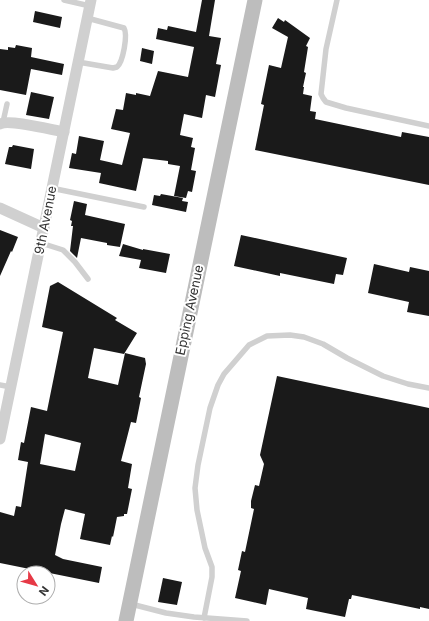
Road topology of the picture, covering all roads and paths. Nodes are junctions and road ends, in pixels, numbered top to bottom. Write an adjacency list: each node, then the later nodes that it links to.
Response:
1 (64, 0): 4 (lane)
2 (254, 0): 20 (street, Epping Avenue)
3 (337, 0): 9 (lane)
4 (90, 3): 5 (street, 9th Avenue)
5 (87, 18): 6 (street, 9th Avenue); 6 (lane)
6 (78, 62): 10 (street, 9th Avenue)
7 (8, 104): 8 (lane)
8 (2, 123): 10 (street)
9 (429, 126)
10 (64, 132): 11 (street, 9th Avenue)
11 (51, 188): 12 (lane); 14 (street, 9th Avenue)
12 (144, 207)
13 (0, 208): 14 (street)
14 (44, 228): 15 (street, 9th Avenue)
15 (41, 244): 16 (lane); 17 (street, 9th Avenue)
16 (88, 279)
17 (5, 386): 19 (street, 9th Avenue)
18 (429, 388): 21 (lane)
19 (0, 439)
20 (129, 604): 21 (lane); 23 (street, Epping Avenue)
21 (204, 618): 22 (lane)
22 (220, 620): 24 (lane)
23 (126, 621)
24 (247, 621)

